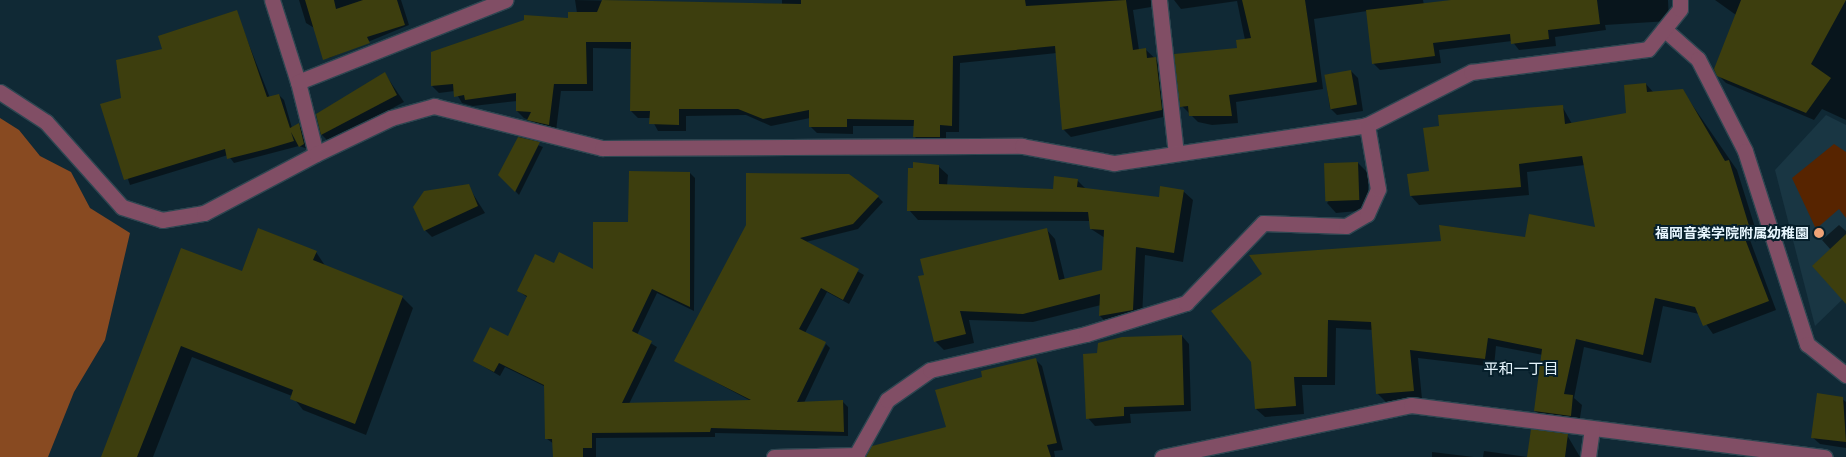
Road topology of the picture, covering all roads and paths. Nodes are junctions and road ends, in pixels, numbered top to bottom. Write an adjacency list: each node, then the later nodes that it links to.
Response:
1 (272, 0): 6 (street)
2 (505, 0): 6 (street)
3 (1158, 0): 9 (street)
4 (1680, 0): 5 (street)
5 (1664, 28): 8 (street); 11 (street)
6 (298, 82): 10 (street)
7 (0, 92): 10 (street)
8 (1367, 124): 9 (street); 13 (street)
9 (1176, 153): 10 (street)
10 (316, 154)
11 (1846, 375)
12 (1592, 428): 15 (street); 16 (street); 17 (street)
13 (856, 456): 14 (street)
14 (774, 457)
15 (1162, 457)
16 (1588, 457)
17 (1825, 457)

